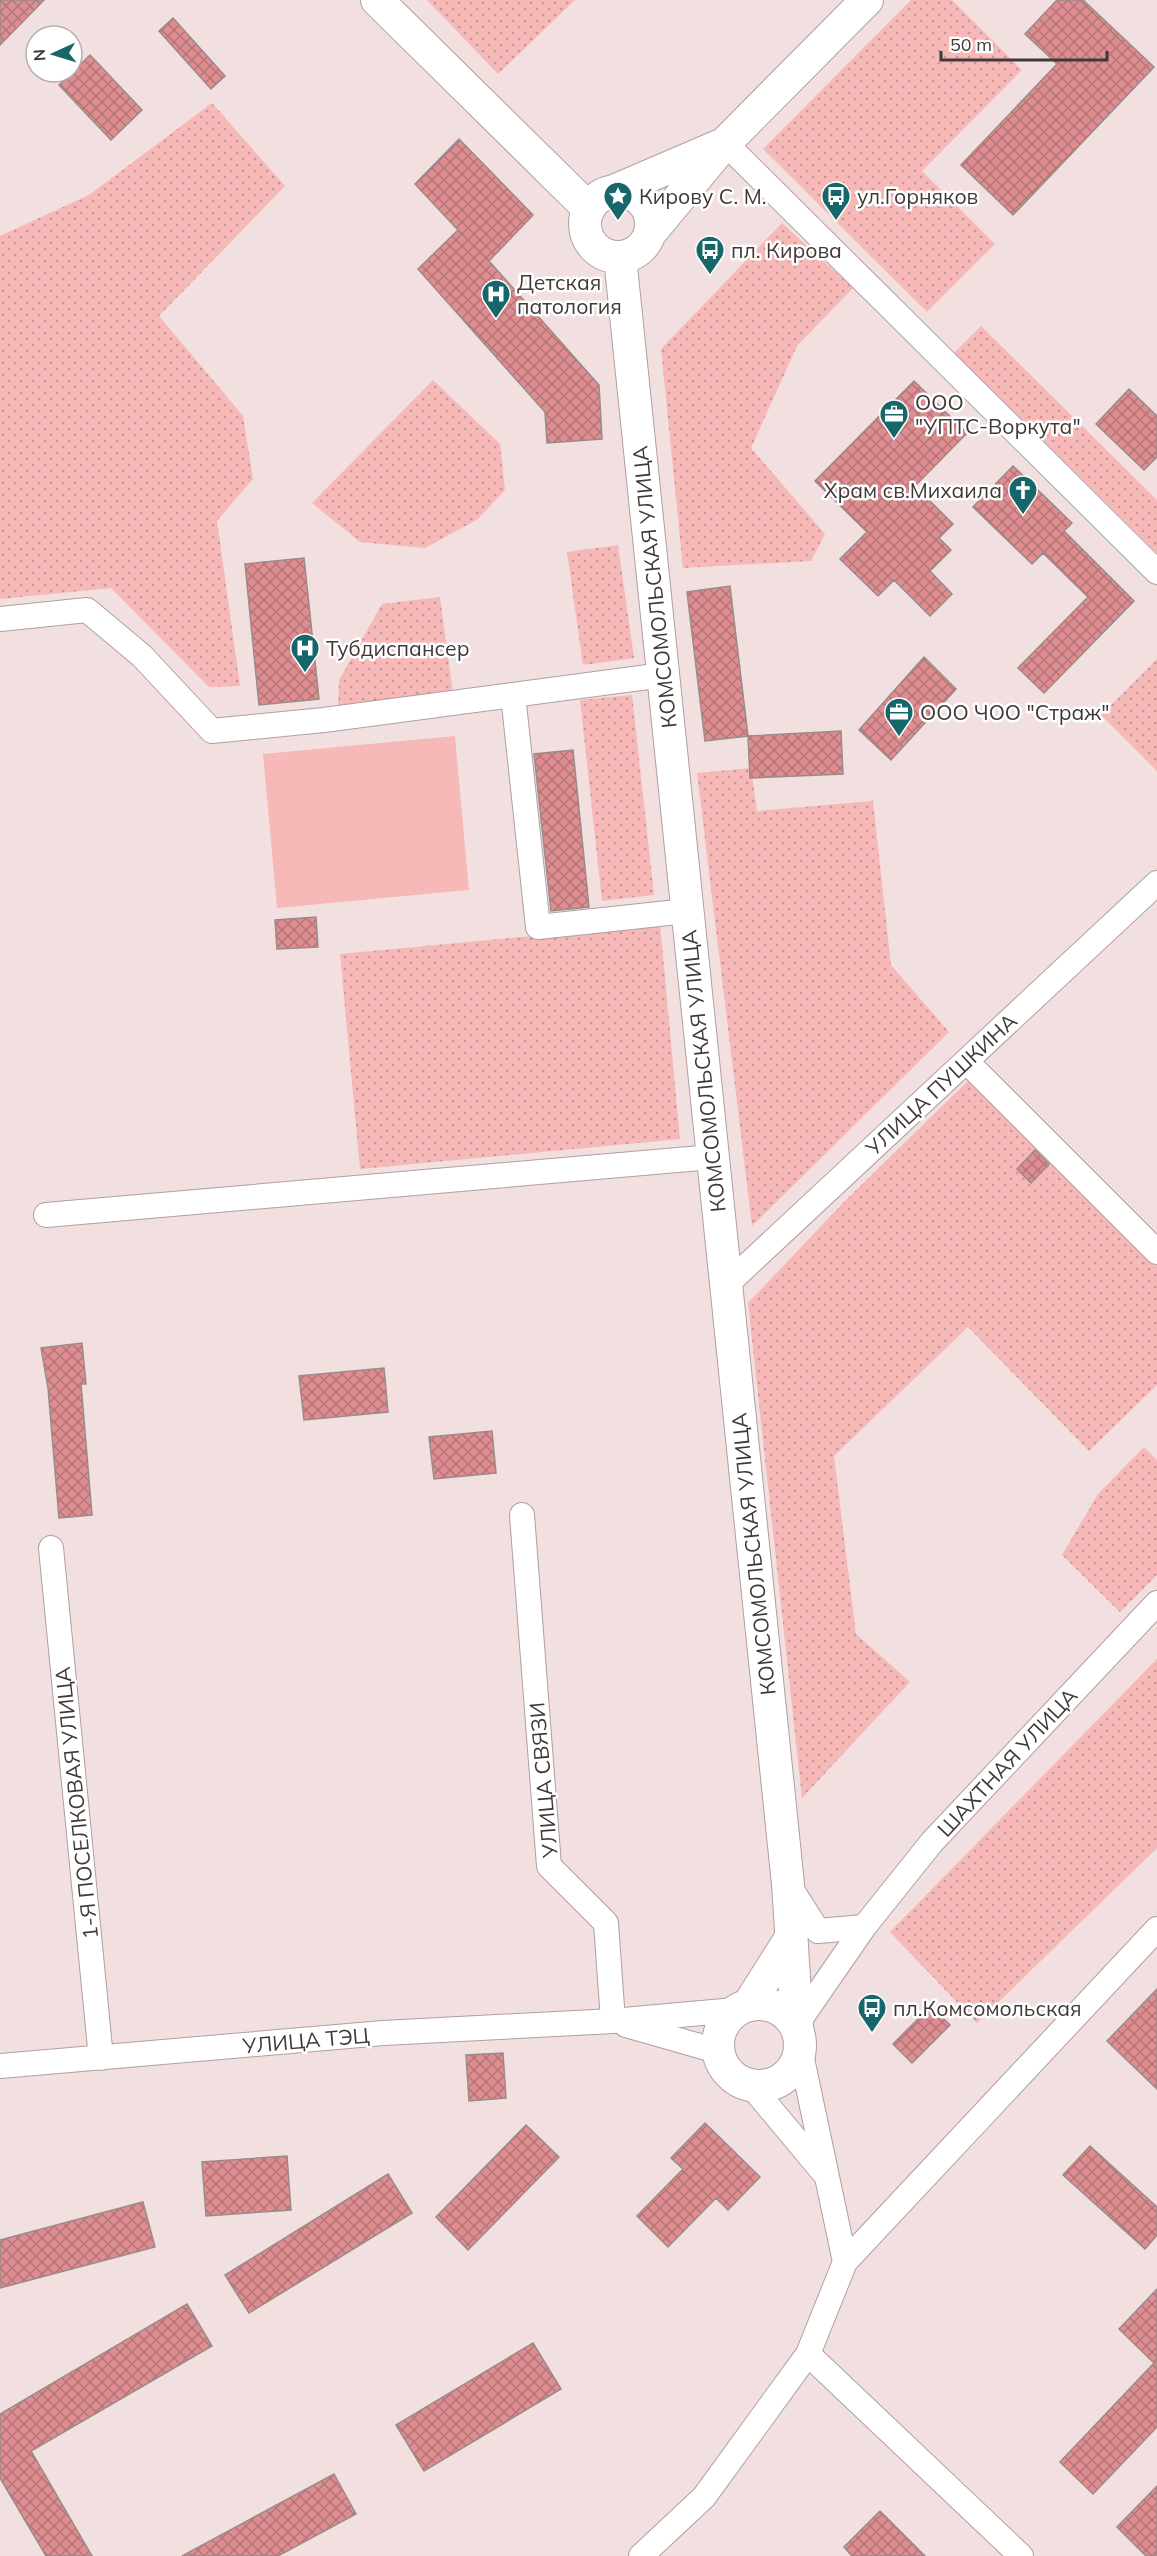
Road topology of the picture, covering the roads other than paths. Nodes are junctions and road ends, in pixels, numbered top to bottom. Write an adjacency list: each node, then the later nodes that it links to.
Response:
1 (377, 0): 5 (main road)
2 (867, 0): 3 (main road)
3 (725, 143): 4 (main road); 6 (main road); 8 (street)
4 (614, 191): 5 (main road); 6 (main road)
5 (589, 209): 7 (main road)
6 (651, 232): 7 (main road)
7 (620, 257): 10 (main road, КОМСОМОЛЬСКАЯ УЛИЦА)
8 (1157, 572)
9 (0, 619): 11 (street)
10 (663, 675): 11 (street); 13 (main road, КОМСОМОЛЬСКАЯ УЛИЦА)
11 (513, 695): 13 (street)
12 (1157, 883): 14 (street, УЛИЦА ПУШКИНА)
13 (687, 911): 15 (main road, КОМСОМОЛЬСКАЯ УЛИЦА)
14 (966, 1061): 17 (street); 18 (street, УЛИЦА ПУШКИНА)
15 (712, 1157): 16 (street); 18 (main road, КОМСОМОЛЬСКАЯ УЛИЦА)
16 (46, 1215)
17 (1157, 1252)
18 (726, 1285): 22 (main road, КОМСОМОЛЬСКАЯ УЛИЦА)
19 (522, 1515): 27 (street, УЛИЦА СВЯЗИ)
20 (51, 1548): 30 (street, 1-Я ПОСЕЛКОВАЯ УЛИЦА)
21 (1157, 1602): 23 (street, ШАХТНАЯ УЛИЦА)
22 (788, 1884): 23 (street); 25 (main road, КОМСОМОЛЬСКАЯ УЛИЦА)
23 (864, 1927): 28 (street, ШАХТНАЯ УЛИЦА)
24 (1157, 1929): 34 (street)
25 (792, 1936): 26 (main road); 28 (main road, КОМСОМОЛЬСКАЯ УЛИЦА)
26 (742, 2007): 27 (street, УЛИЦА ТЭЦ); 28 (main road); 29 (main road)
27 (613, 2021): 29 (street); 30 (street, УЛИЦА ТЭЦ)
28 (799, 2039): 32 (main road); 33 (street)
29 (717, 2052): 32 (main road)
30 (101, 2058): 31 (street, УЛИЦА ТЭЦ)
31 (0, 2066)
32 (753, 2088): 33 (street)
33 (825, 2174): 34 (street)
34 (845, 2262): 35 (street)
35 (808, 2354): 36 (street); 37 (street)
36 (641, 2556)
37 (1021, 2556)

